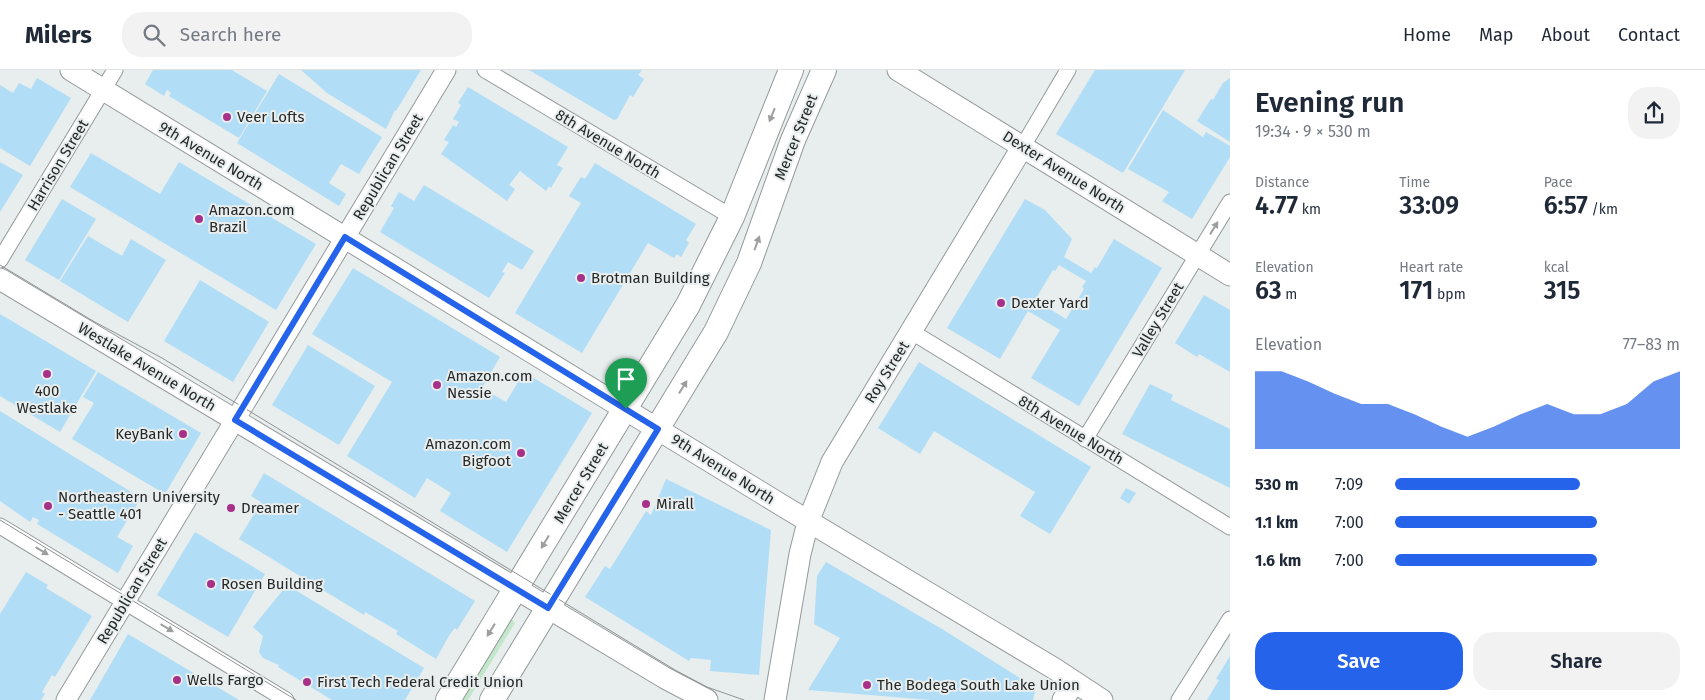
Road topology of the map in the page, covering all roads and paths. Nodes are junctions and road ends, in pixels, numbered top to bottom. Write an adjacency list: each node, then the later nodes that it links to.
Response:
1 (71, 70): 9 (main road, 9th Avenue North)
2 (115, 70): 9 (street, Harrison Street)
3 (446, 70): 13 (street, Republican Street)
4 (485, 70): 12 (street, 8th Avenue North)
5 (791, 70): 12 (main road, Mercer Street, one-way to 12)
6 (824, 70): 21 (main road, Mercer Street, one-way to 6)
7 (898, 70): 10 (main road, Dexter Avenue North)
8 (1068, 70): 10 (street, Roy Street)
9 (103, 90): 13 (main road, 9th Avenue North); 15 (street, Harrison Street)
10 (1023, 146): 14 (main road, Dexter Avenue North); 18 (main road, Roy Street)
11 (1230, 202): 14 (street, Valley Street, one-way to 11)
12 (732, 217): 19 (main road, Mercer Street)
13 (345, 237): 19 (main road, 9th Avenue North); 20 (street, Republican Street)
14 (1198, 255): 16 (main road, Dexter Avenue North); 22 (street, Valley Street)
15 (0, 260)
16 (1230, 274)
17 (0, 279): 20 (main road, Westlake Avenue North)
18 (912, 332): 22 (street, 8th Avenue North); 23 (main road, Roy Street)
19 (626, 409): 21 (main road, 9th Avenue North); 26 (main road, Mercer Street, one-way to 26)
20 (235, 420): 26 (main road, Westlake Avenue North); 27 (street, Republican Street)
21 (658, 429): 23 (main road, 9th Avenue North); 28 (main road, Mercer Street)
22 (1085, 439): 25 (street, 8th Avenue North)
23 (808, 522): 30 (main road, 9th Avenue North); 37 (main road, Roy Street)
24 (0, 526): 27 (street, one-way to 27)
25 (1230, 526)
26 (517, 589): 28 (main road, Westlake Avenue North); 34 (main road, Mercer Street, one-way to 34)
27 (125, 602): 32 (street, Republican Street); 33 (street, one-way to 33)
28 (548, 608): 35 (main road, Mercer Street); 36 (main road, Westlake Avenue North)
29 (1230, 619): 38 (street)
30 (1068, 691): 31 (main road, 9th Avenue North)
31 (1096, 698)
32 (66, 700)
33 (286, 700)
34 (448, 700)
35 (492, 700)
36 (707, 700)
37 (776, 700)
38 (1179, 700)

